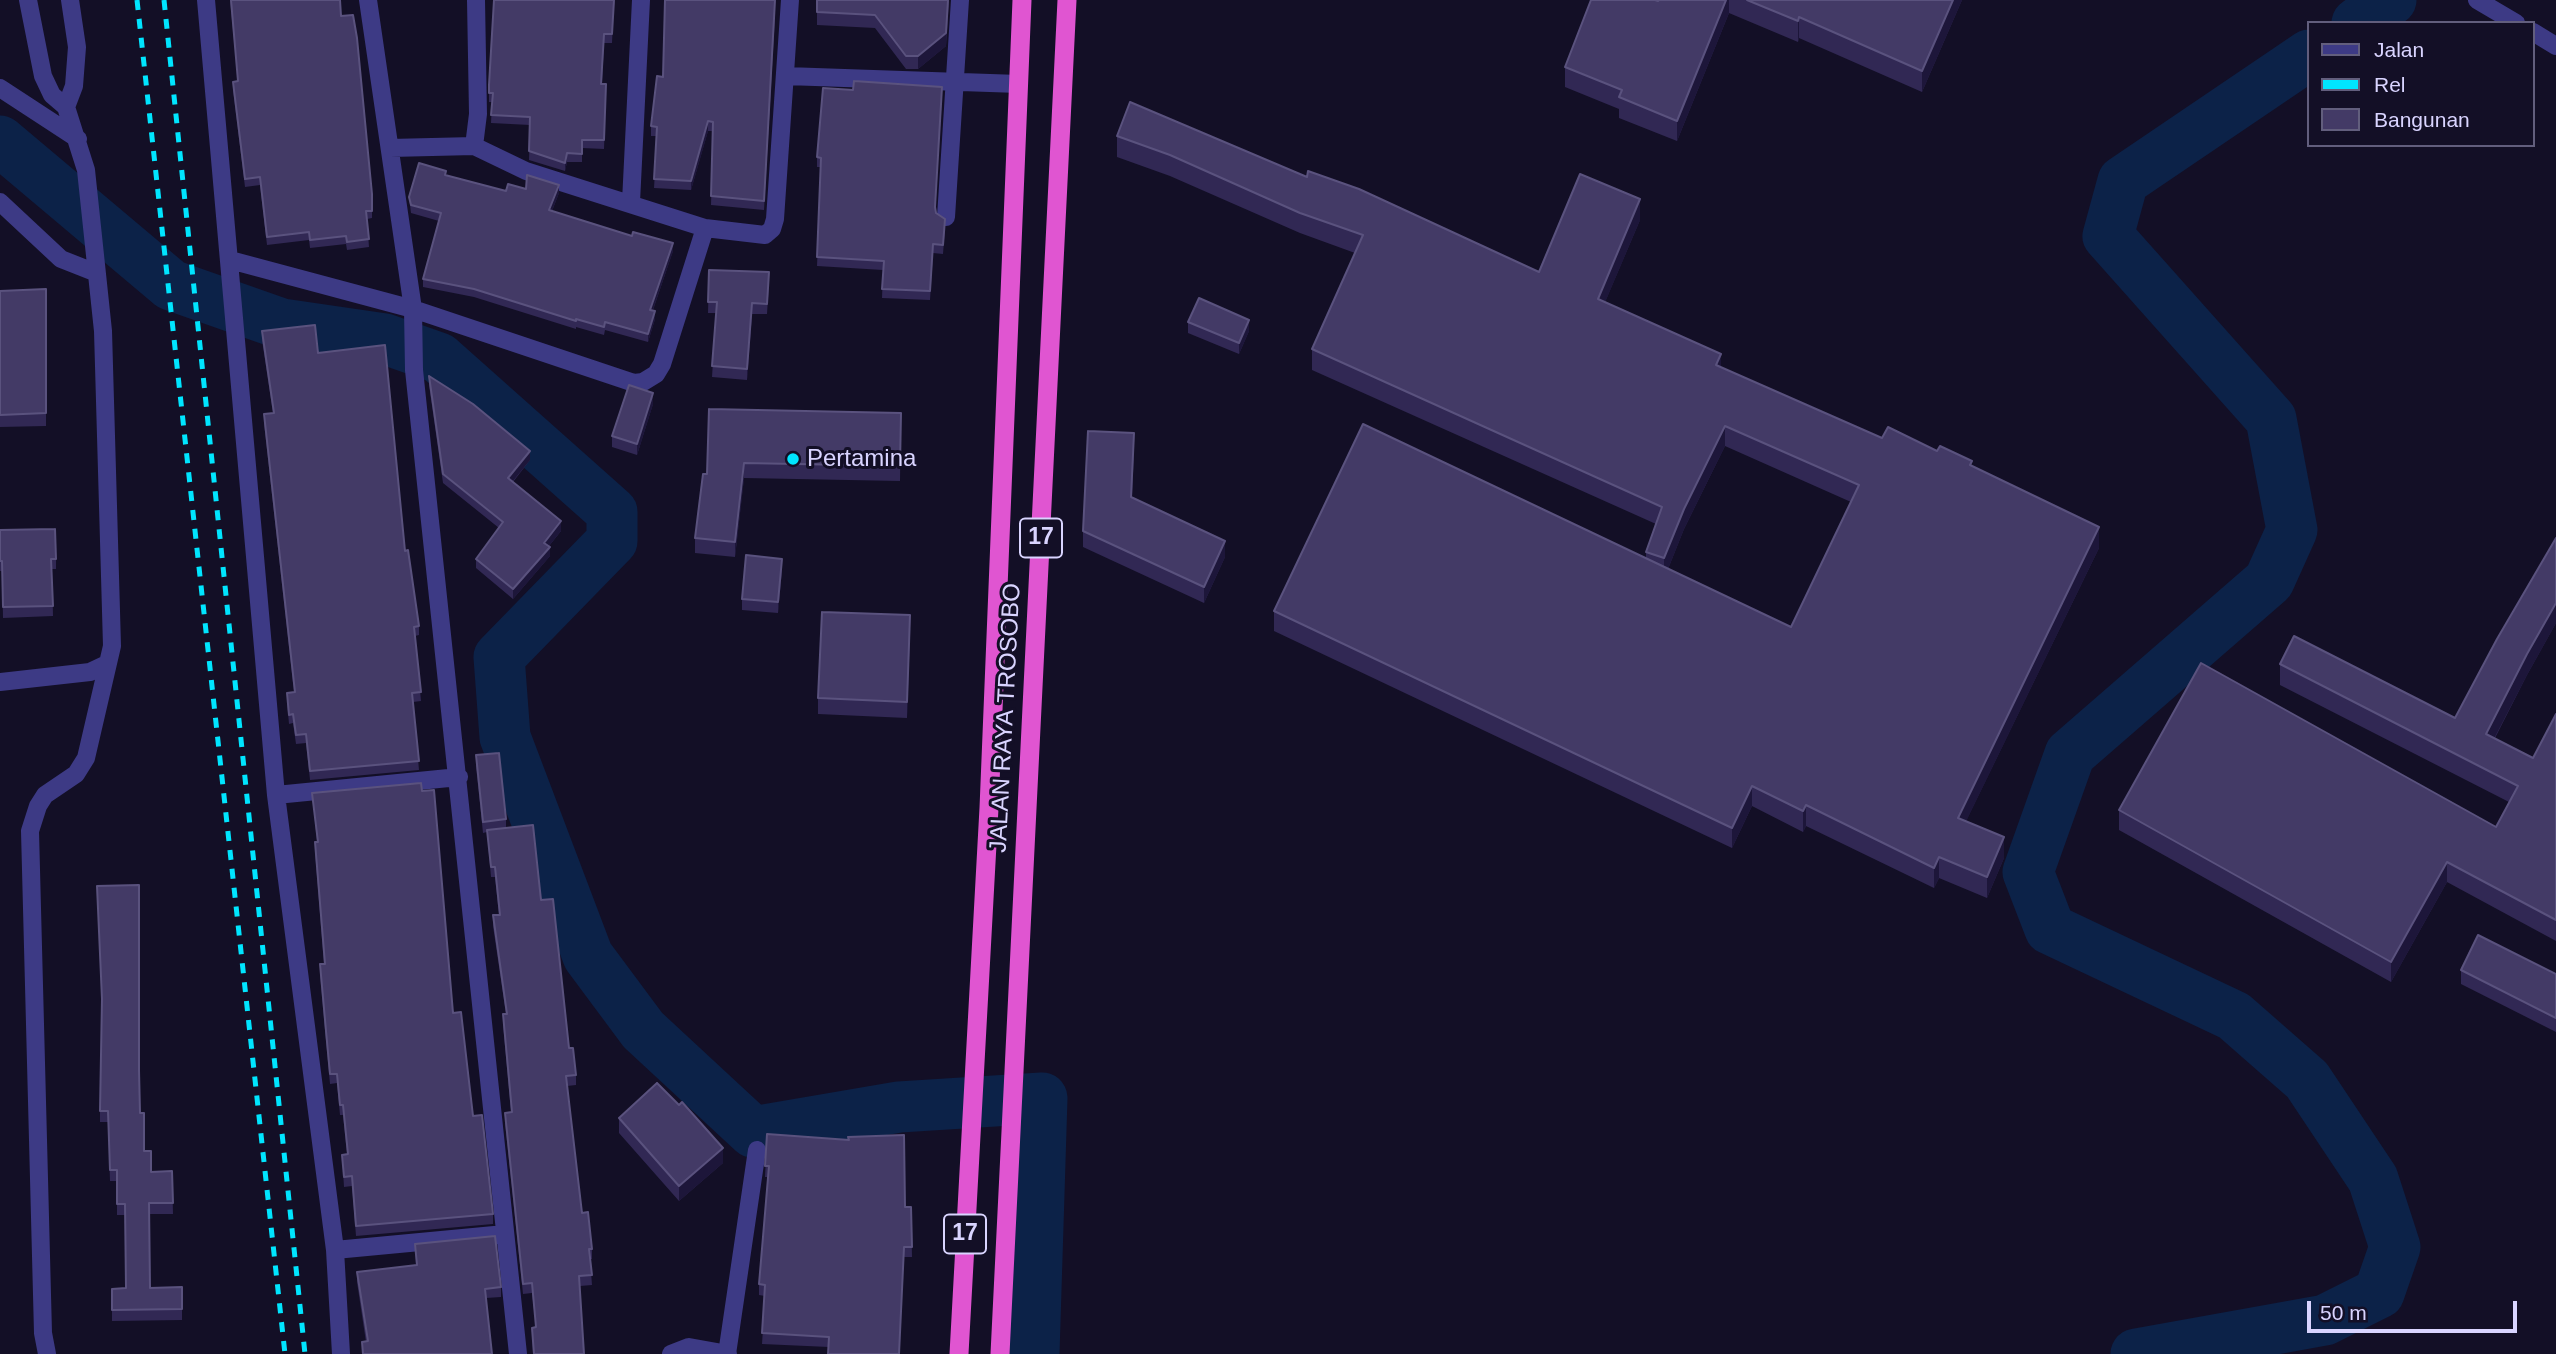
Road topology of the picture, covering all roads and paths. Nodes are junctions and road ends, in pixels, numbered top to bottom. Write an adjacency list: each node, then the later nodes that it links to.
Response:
1 (28, 0): 19 (street)
2 (70, 0): 19 (street)
3 (206, 0): 27 (street)
4 (368, 0): 22 (street)
5 (476, 0): 21 (street)
6 (641, 0): 24 (street)
7 (790, 0): 15 (street)
8 (960, 0): 16 (street)
9 (1022, 0): 17 (highway, JALAN RAYA TROSOBO / 17)
10 (1068, 0): 43 (highway, JALAN RAYA TROSOBO / 17)
11 (2477, 0): 12 (street)
12 (2513, 21)
13 (2535, 34): 14 (street)
14 (2556, 46)
15 (786, 76): 16 (street); 26 (street)
16 (957, 81): 17 (street); 25 (street)
17 (1019, 84): 42 (highway, JALAN RAYA TROSOBO / 17)
18 (0, 88): 20 (street)
19 (66, 107): 20 (street)
20 (78, 139): 28 (street)
21 (474, 146): 22 (street); 24 (street)
22 (390, 148): 29 (street)
23 (0, 202): 28 (street)
24 (631, 202): 26 (street)
25 (946, 217)
26 (705, 228): 29 (street)
27 (230, 260): 29 (street); 33 (street)
28 (94, 272): 30 (street)
29 (413, 309): 32 (street)
30 (107, 664): 31 (street); 37 (street)
31 (0, 682)
32 (459, 777): 33 (street); 35 (street)
33 (276, 795): 36 (street)
34 (757, 1150): 41 (street)
35 (505, 1234): 36 (street); 39 (street)
36 (335, 1250): 38 (street)
37 (47, 1354)
38 (341, 1354)
39 (518, 1354)
40 (671, 1354): 41 (street)
41 (728, 1354)
42 (959, 1354)
43 (1000, 1354)

